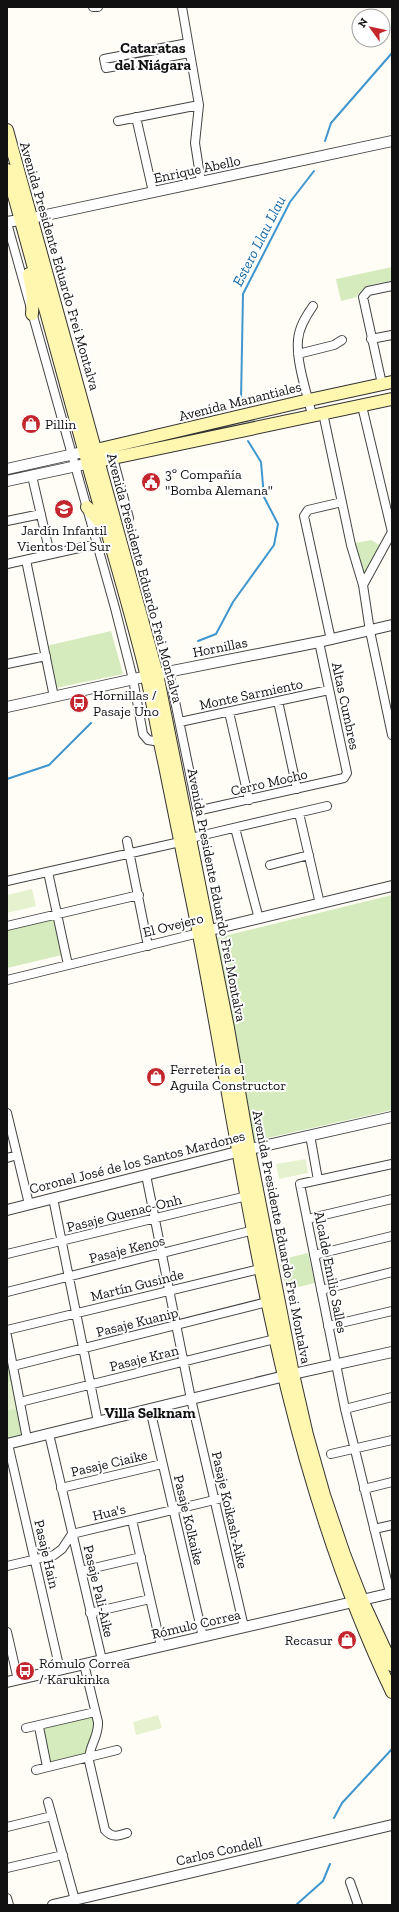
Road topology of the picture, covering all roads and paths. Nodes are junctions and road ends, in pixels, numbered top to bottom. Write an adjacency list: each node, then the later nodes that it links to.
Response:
1 (93, 7): 2 (street)
2 (98, 7)
3 (182, 7): 4 (street)
4 (188, 43): 5 (street); 5 (street)
5 (190, 53): 6 (street)
6 (199, 105): 7 (street); 12 (street)
7 (136, 117): 8 (street); 13 (street)
8 (118, 121)
9 (7, 130): 14 (main road, Avenida Presidente Eduardo Frei Montalva)
10 (392, 141): 12 (street, Enrique Abello)
11 (7, 170): 14 (main road, Avenida Presidente Eduardo Frei Montalva)
12 (201, 182): 13 (street, Enrique Abello)
13 (153, 192): 14 (street, Enrique Abello)
14 (26, 219): 15 (street, Enrique Abello); 16 (main road, Avenida Presidente Eduardo Frei Montalva); 30 (main road, Avenida Presidente Eduardo Frei Montalva)
15 (7, 222): 19 (street)
16 (30, 251): 19 (main road); 30 (main road, Avenida Presidente Eduardo Frei Montalva)
17 (392, 286): 21 (street)
18 (313, 306): 23 (street)
19 (32, 314): 29 (street)
20 (392, 335): 21 (street)
21 (371, 339): 24 (street)
22 (342, 340): 23 (street)
23 (298, 354): 26 (street)
24 (387, 383): 26 (main road, Avenida Manantiales)
25 (392, 399): 27 (main road, Avenida Manantiales)
26 (308, 400): 28 (street); 30 (main road, Avenida Manantiales)
27 (362, 406): 28 (main road, Avenida Manantiales); 42 (street)
28 (317, 414): 31 (main road, Avenida Manantiales); 36 (street)
29 (71, 455): 30 (street); 32 (street); 33 (street)
30 (92, 457): 31 (main road, Avenida Manantiales); 32 (street); 41 (main road, Avenida Presidente Eduardo Frei Montalva); 54 (main road, Avenida Presidente Eduardo Frei Montalva)
31 (113, 458): 39 (street)
32 (74, 467): 34 (street); 37 (street)
33 (7, 469)
34 (32, 476): 35 (street); 38 (street)
35 (7, 481)
36 (342, 502): 47 (street); 50 (street)
37 (87, 508): 41 (main road); 43 (street)
38 (41, 514): 40 (street); 44 (street)
39 (129, 518)
40 (7, 521)
41 (107, 531): 54 (main road, Avenida Presidente Eduardo Frei Montalva)
42 (392, 532): 47 (street)
43 (97, 544): 44 (street); 55 (street)
44 (50, 554): 45 (street)
45 (26, 560): 46 (street); 52 (street)
46 (7, 564)
47 (363, 585): 49 (street)
48 (392, 625): 49 (street, Hornillas)
49 (370, 631): 50 (street, Hornillas); 62 (street)
50 (331, 640): 51 (street, Hornillas)
51 (319, 642): 54 (street, Hornillas); 56 (street, Altas Cumbres)
52 (46, 656): 53 (street); 57 (street)
53 (7, 663)
54 (158, 674): 55 (street, Hornillas); 61 (street, Avenida Presidente Eduardo Frei Montalva); 63 (main road, Avenida Presidente Eduardo Frei Montalva); 71 (main road, Avenida Presidente Eduardo Frei Montalva)
55 (133, 679): 57 (street, Hornillas); 63 (street)
56 (329, 690): 58 (street, Monte Sarmiento); 64 (street, Altas Cumbres)
57 (54, 697): 59 (street, Hornillas)
58 (278, 701): 60 (street, Monte Sarmiento); 65 (street)
59 (7, 707)
60 (229, 712): 61 (street, Monte Sarmiento); 66 (street)
61 (180, 722): 68 (street, Avenida Presidente Eduardo Frei Montalva)
62 (392, 735)
63 (160, 742): 71 (main road, Avenida Presidente Eduardo Frei Montalva)
64 (346, 776): 65 (street, Cerro Mocho)
65 (297, 789): 66 (street, Cerro Mocho)
66 (249, 800): 68 (street, Cerro Mocho)
67 (327, 806): 69 (street)
68 (198, 809)
69 (299, 813): 70 (street); 74 (street)
70 (235, 828): 71 (street); 82 (street)
71 (186, 840): 73 (street); 84 (main road, Avenida Presidente Eduardo Frei Montalva)
72 (127, 841): 73 (street)
73 (129, 854): 76 (street); 79 (street)
74 (309, 855): 75 (street); 80 (street)
75 (270, 865)
76 (48, 872): 77 (street); 81 (street)
77 (7, 881)
78 (392, 886): 80 (street, El Ovejero)
79 (139, 895): 81 (street); 85 (street)
80 (320, 904): 82 (street, El Ovejero)
81 (57, 915): 83 (street); 86 (street)
82 (259, 919): 84 (street, El Ovejero)
83 (7, 926)
84 (204, 932): 85 (street, El Ovejero); 91 (main road, Avenida Presidente Eduardo Frei Montalva)
85 (148, 946): 86 (street, El Ovejero)
86 (68, 965): 87 (street, El Ovejero)
87 (7, 980)
88 (7, 1113): 92 (street)
89 (392, 1117): 90 (street, Coronel José de los Santos Mardones)
90 (310, 1135): 91 (street, Coronel José de los Santos Mardones); 96 (street)
91 (243, 1150): 95 (street, Coronel José de los Santos Mardones); 97 (main road, Avenida Presidente Eduardo Frei Montalva); 110 (main road, Avenida Presidente Eduardo Frei Montalva)
92 (17, 1156): 93 (street); 100 (street)
93 (7, 1158)
94 (392, 1164): 96 (street)
95 (146, 1175): 98 (street, Coronel José de los Santos Mardones); 103 (street, Pasaje Koikash-Aike)
96 (318, 1180): 102 (street, Alcalde Emilio Salles)
97 (247, 1196): 103 (street, Pasaje Quenac-Onh); 104 (main road, Avenida Presidente Eduardo Frei Montalva)
98 (52, 1198): 100 (street, Coronel José de los Santos Mardones); 106 (street)
99 (392, 1199): 102 (street)
100 (29, 1204): 101 (street, Coronel José de los Santos Mardones)
101 (7, 1210)
102 (307, 1219): 109 (street, Alcalde Emilio Salles)
103 (154, 1220): 106 (street, Pasaje Quenac-Onh); 108 (street, Pasaje Koikash-Aike)
104 (254, 1230): 108 (street, Pasaje Kenos); 110 (main road, Avenida Presidente Eduardo Frei Montalva)
105 (392, 1236): 109 (street)
106 (61, 1241): 107 (street, Pasaje Quenac-Onh); 112 (street)
107 (7, 1254)
108 (162, 1254): 112 (street, Pasaje Kenos); 114 (street, Pasaje Koikash-Aike)
109 (314, 1255): 113 (street, Alcalde Emilio Salles)
110 (267, 1267): 114 (street, Martín Gusinde); 116 (main road, Avenida Presidente Eduardo Frei Montalva); 129 (main road, Avenida Presidente Eduardo Frei Montalva)
111 (392, 1272): 113 (street)
112 (69, 1277): 115 (street, Pasaje Kenos); 118 (street)
113 (321, 1290): 120 (street, Alcalde Emilio Salles)
114 (169, 1291): 118 (street, Martín Gusinde); 119 (street, Pasaje Koikash-Aike)
115 (7, 1292)
116 (267, 1302): 119 (street, Pasaje Kuanip); 123 (main road, Avenida Presidente Eduardo Frei Montalva)
117 (392, 1311): 120 (street)
118 (76, 1313): 121 (street, Martín Gusinde); 124 (street)
119 (176, 1325): 124 (street, Pasaje Kuanip); 126 (street, Pasaje Koikash-Aike)
120 (328, 1326): 127 (street, Alcalde Emilio Salles)
121 (7, 1330)
122 (7, 1336): 128 (street)
123 (275, 1339): 126 (street, Pasaje Kran); 129 (main road, Avenida Presidente Eduardo Frei Montalva)
124 (83, 1349): 128 (street, Pasaje Kuanip); 130 (street)
125 (392, 1352): 127 (street)
126 (183, 1362): 130 (street, Pasaje Kran); 132 (street, Pasaje Koikash-Aike)
127 (336, 1365): 129 (street); 134 (street, Alcalde Emilio Salles)
128 (13, 1366): 133 (street)
129 (288, 1375): 132 (street); 160 (main road, Avenida Presidente Eduardo Frei Montalva)
130 (91, 1385): 133 (street, Pasaje Kran); 136 (street)
131 (392, 1397): 134 (street)
132 (191, 1399): 135 (street); 148 (street, Pasaje Koikash-Aike)
133 (20, 1402): 138 (street)
134 (345, 1408): 141 (street, Alcalde Emilio Salles)
135 (150, 1409): 136 (street); 143 (street, Pasaje Kolkaike)
136 (98, 1422): 137 (street)
137 (49, 1434): 138 (street); 145 (street, Pasaje Pali-Aike)
138 (27, 1439): 140 (street)
139 (392, 1440): 141 (street)
140 (7, 1444): 155 (street, Pasaje Hain)
141 (355, 1448): 142 (street); 146 (street, Alcalde Emilio Salles)
142 (331, 1454)
143 (162, 1464): 145 (street, Pasaje Ciaike); 149 (street, Pasaje Kolkaike)
144 (392, 1482): 146 (street)
145 (61, 1488): 153 (street, Pasaje Pali-Aike)
146 (364, 1489): 152 (street, Alcalde Emilio Salles)
147 (227, 1497): 148 (street, Hua's)
148 (214, 1500): 149 (street, Hua's); 162 (street, Pasaje Koikash-Aike)
149 (173, 1510): 150 (street, Hua's); 164 (street, Pasaje Kolkaike)
150 (132, 1520): 153 (street, Hua's); 154 (street)
151 (392, 1525): 152 (street)
152 (374, 1529): 158 (street, Alcalde Emilio Salles)
153 (72, 1534): 155 (street); 157 (street, Pasaje Pali-Aike)
154 (141, 1557): 157 (street); 159 (street)
155 (35, 1560): 156 (street); 169 (street, Pasaje Hain)
156 (7, 1566)
157 (81, 1572): 161 (street, Pasaje Pali-Aike)
158 (391, 1593): 160 (street, Rómulo Correa)
159 (150, 1599): 161 (street); 165 (street)
160 (357, 1601): 162 (street, Rómulo Correa); 168 (main road, Avenida Presidente Eduardo Frei Montalva); 172 (main road, Avenida Presidente Eduardo Frei Montalva)
161 (90, 1613): 166 (street, Pasaje Pali-Aike)
162 (244, 1627): 164 (street, Rómulo Correa)
163 (7, 1632): 170 (street)
164 (203, 1637): 165 (street, Rómulo Correa)
165 (162, 1646): 166 (street, Rómulo Correa)
166 (102, 1660): 167 (street, Rómulo Correa)
167 (84, 1664): 169 (street, Rómulo Correa); 173 (street)
168 (392, 1665)
169 (60, 1670): 170 (street, Rómulo Correa)
170 (18, 1680): 171 (street, Rómulo Correa)
171 (7, 1682)
172 (392, 1692)
173 (95, 1712): 174 (street); 177 (street)
174 (39, 1727): 175 (street); 178 (street)
175 (26, 1728)
176 (117, 1750): 177 (street)
177 (89, 1757): 178 (street); 184 (street)
178 (48, 1767): 179 (street)
179 (36, 1770)
180 (48, 1802): 181 (street)
181 (52, 1816): 183 (street); 185 (street)
182 (392, 1825): 189 (street, Carlos Condell)
183 (7, 1826)
184 (128, 1833)
185 (63, 1855): 186 (street); 189 (street)
186 (7, 1868)
187 (350, 1882): 192 (street)
188 (7, 1898): 190 (street)
189 (75, 1900): 191 (street, Carlos Condell)
190 (9, 1905)
191 (53, 1905)
192 (358, 1905)

